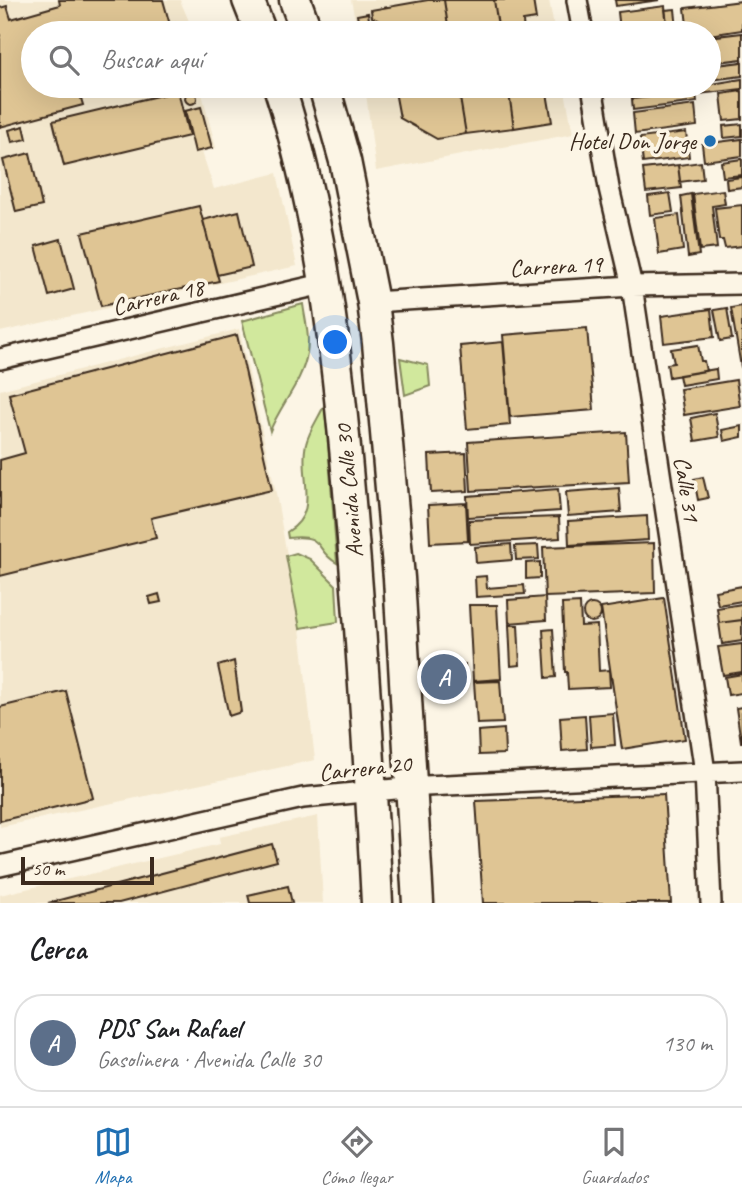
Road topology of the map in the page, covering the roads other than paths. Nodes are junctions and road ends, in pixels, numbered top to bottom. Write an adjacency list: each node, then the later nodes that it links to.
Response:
1 (248, 0): 4 (highway)
2 (295, 0): 5 (highway)
3 (577, 0): 6 (street)
4 (256, 21)
5 (303, 21)
6 (581, 21)
7 (283, 98): 10 (highway, Avenida Calle 30)
8 (327, 98): 13 (highway, Avenida Calle 30)
9 (594, 98): 12 (street, Calle 31)
10 (327, 283): 14 (street, Carrera 18); 18 (highway, Avenida Calle 30)
11 (742, 284): 12 (street, Carrera 19)
12 (632, 286): 13 (street, Carrera 19); 16 (street, Calle 31)
13 (373, 302): 17 (highway, Avenida Calle 30)
14 (0, 359)
15 (742, 771): 16 (street, Carrera 20)
16 (705, 772): 17 (street, Carrera 20); 22 (street, Calle 31)
17 (412, 787): 18 (street, Carrera 20); 21 (highway, Avenida Calle 30)
18 (371, 790): 19 (street, Carrera 20); 20 (highway, Avenida Calle 30)
19 (0, 866)
20 (377, 903)
21 (418, 903)
22 (712, 903)

